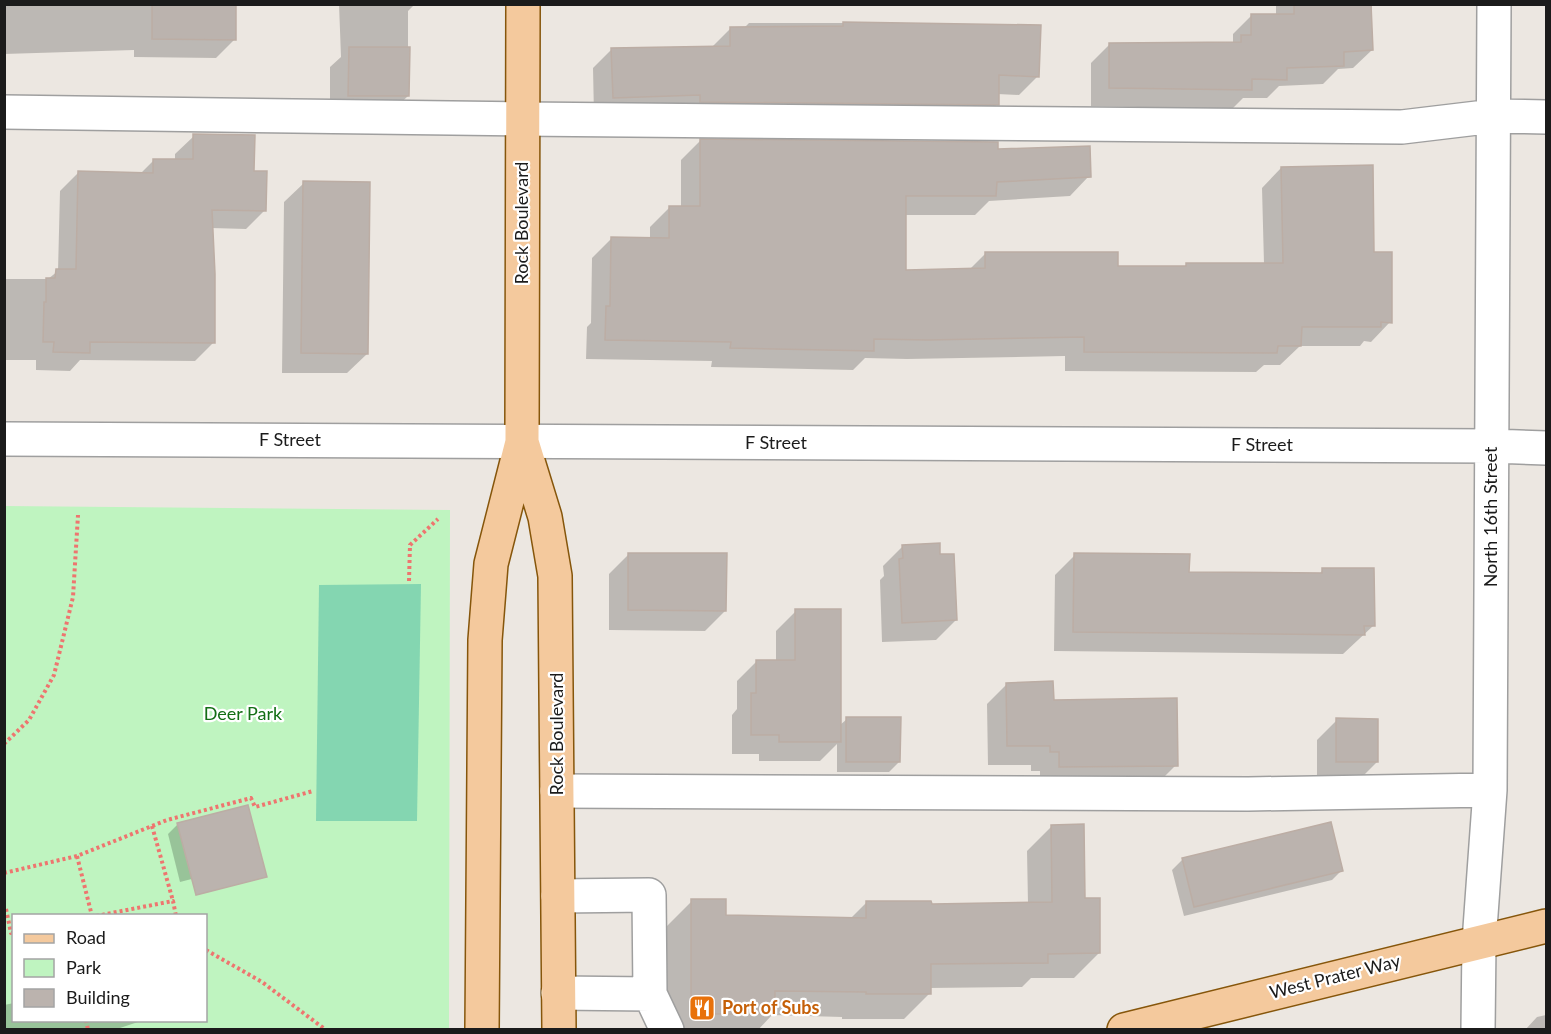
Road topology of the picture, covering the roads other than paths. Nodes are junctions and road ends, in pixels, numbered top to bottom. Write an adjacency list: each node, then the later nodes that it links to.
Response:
1 (523, 4): 6 (main road, Rock Boulevard)
2 (1494, 4): 4 (street, North 16th Street)
3 (4, 112): 6 (street)
4 (1494, 116): 5 (street); 6 (street); 9 (street, North 16th Street)
5 (1546, 117)
6 (521, 119): 8 (main road, Rock Boulevard)
7 (4, 439): 8 (street, F Street)
8 (522, 442): 9 (street, F Street); 12 (main road, Rock Boulevard); 18 (main road, Rock Boulevard)
9 (1492, 446): 10 (street, F Street); 11 (street, North 16th Street)
10 (1546, 448)
11 (1490, 790): 12 (street); 15 (street, North 16th Street)
12 (557, 791): 13 (main road, Rock Boulevard)
13 (558, 896): 16 (main road, Rock Boulevard); 17 (street)
14 (1546, 926): 15 (main road, West Prater Way)
15 (1479, 942): 21 (main road, West Prater Way); 22 (street, North 16th Street)
16 (558, 993): 17 (street); 19 (main road, Rock Boulevard)
17 (650, 994): 20 (street)
18 (482, 1029)
19 (559, 1029)
20 (667, 1029)
21 (1124, 1029)
22 (1478, 1029)

